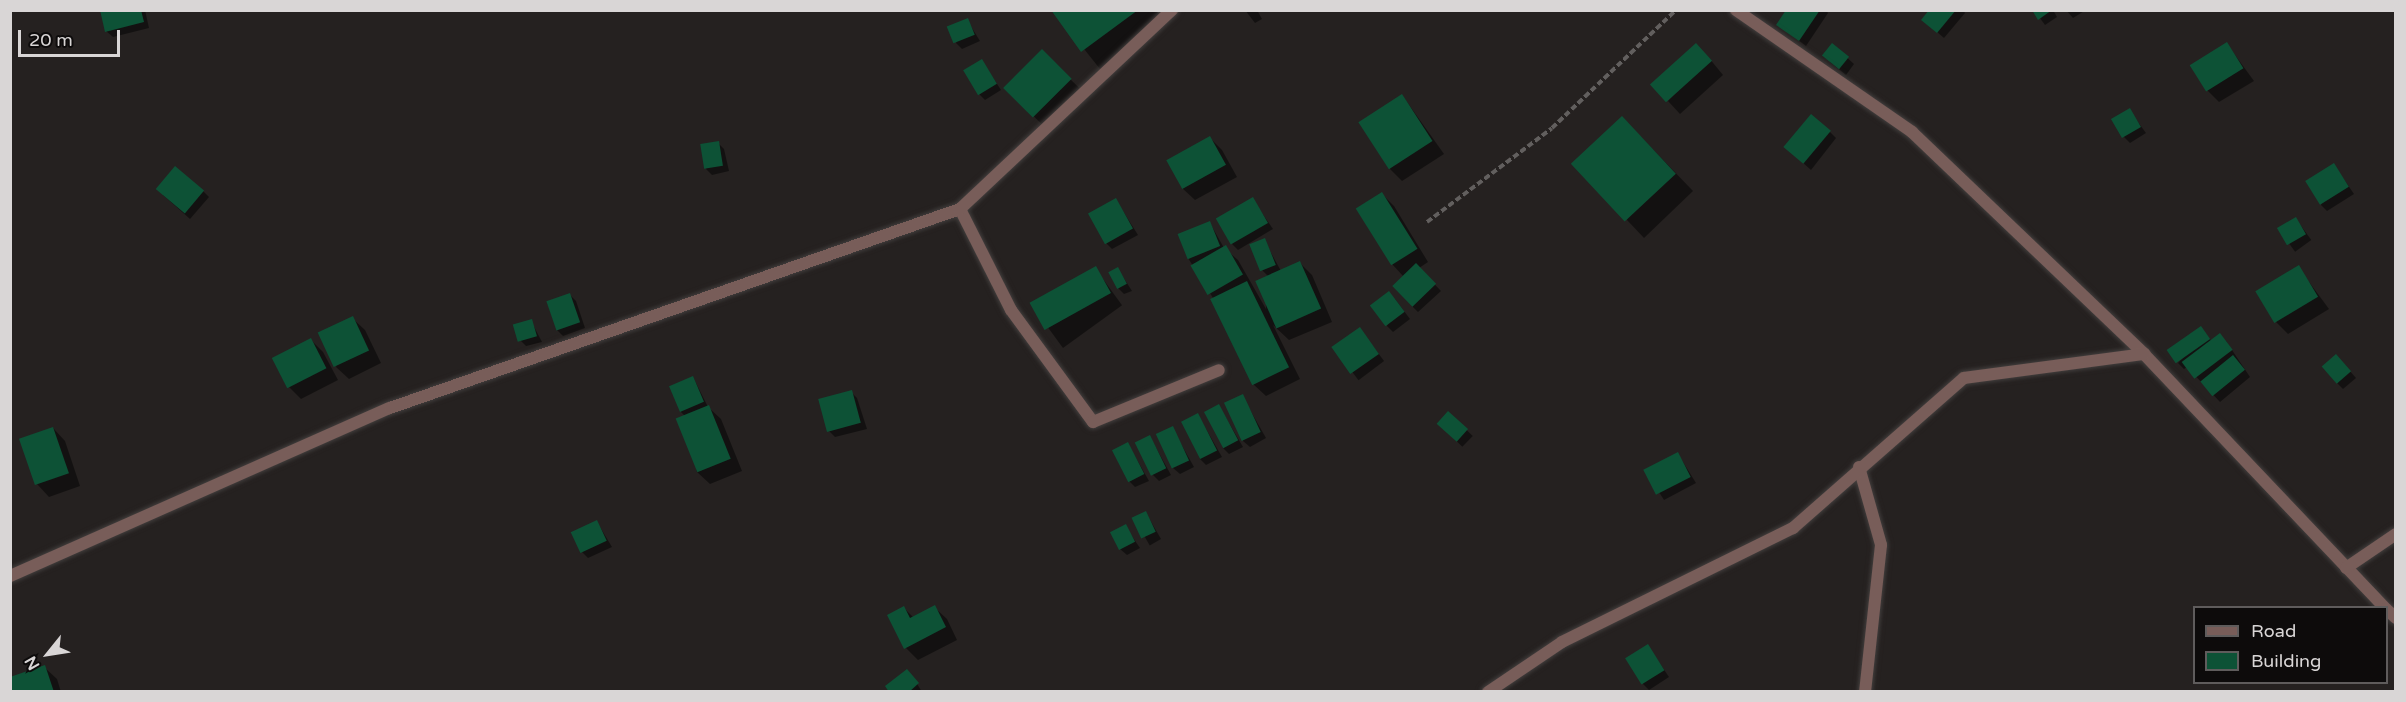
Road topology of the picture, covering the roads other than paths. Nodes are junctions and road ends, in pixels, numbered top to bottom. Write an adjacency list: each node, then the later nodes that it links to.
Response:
1 (1172, 10): 3 (street)
2 (1736, 10): 4 (street)
3 (960, 209): 5 (street); 9 (street)
4 (2144, 354): 6 (street); 8 (street)
5 (1219, 370)
6 (1859, 466): 11 (street); 12 (street)
7 (2396, 534): 8 (street)
8 (2346, 568): 10 (street)
9 (10, 576)
10 (2384, 606)
11 (1488, 692)
12 (1864, 692)

